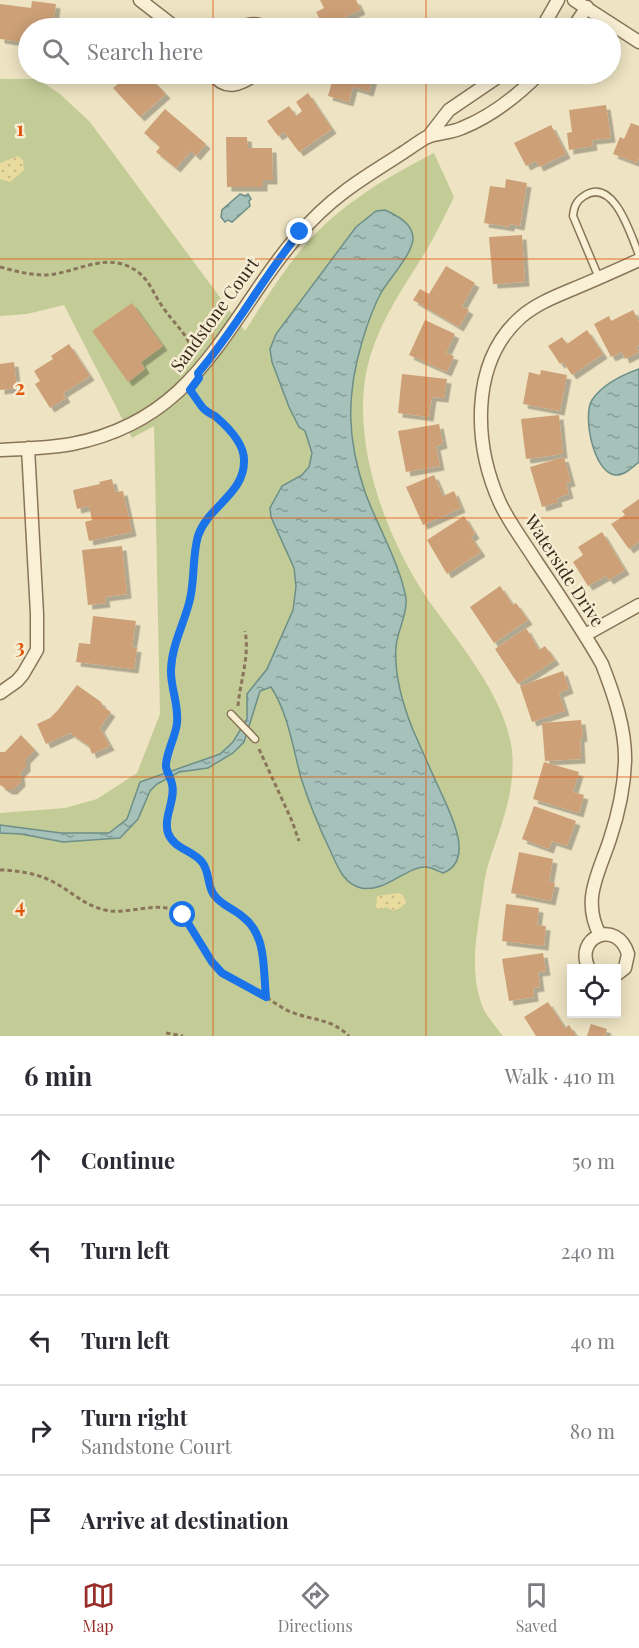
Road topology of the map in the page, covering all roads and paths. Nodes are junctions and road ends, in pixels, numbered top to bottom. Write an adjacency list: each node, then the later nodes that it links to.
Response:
1 (141, 0): 5 (street)
2 (558, 0): 6 (street)
3 (574, 0): 4 (street)
4 (587, 7): 7 (street); 8 (street)
5 (164, 18)
6 (548, 18)
7 (580, 18)
8 (603, 18)
9 (621, 30): 10 (street)
10 (639, 42)
11 (226, 84): 12 (street)
12 (241, 84)
13 (487, 84): 15 (street, Sandstone Court)
14 (529, 84): 15 (street, Sandstone Court)
15 (428, 137): 20 (street, Sandstone Court)
16 (639, 255): 19 (lane)
17 (639, 260): 19 (street, Waterside Drive)
18 (0, 267): 20 (path)
19 (599, 278): 25 (street, Waterside Drive)
20 (198, 373): 21 (street, Sandstone Court); 36 (path)
21 (28, 448): 22 (street, Sandstone Court); 26 (street)
22 (0, 450)
23 (639, 605): 25 (street)
24 (245, 631): 28 (path)
25 (585, 635): 30 (street, Waterside Drive)
26 (0, 693)
27 (231, 714): 28 (lane)
28 (237, 720): 29 (lane)
29 (255, 738): 31 (path)
30 (632, 761): 33 (street, Waterside Drive)
31 (299, 841)
32 (0, 870): 36 (path)
33 (600, 935): 34 (street); 35 (street)
34 (588, 964)
35 (621, 971)
36 (266, 997): 39 (path)
37 (166, 1033): 38 (path)
38 (183, 1036)
39 (350, 1036)

